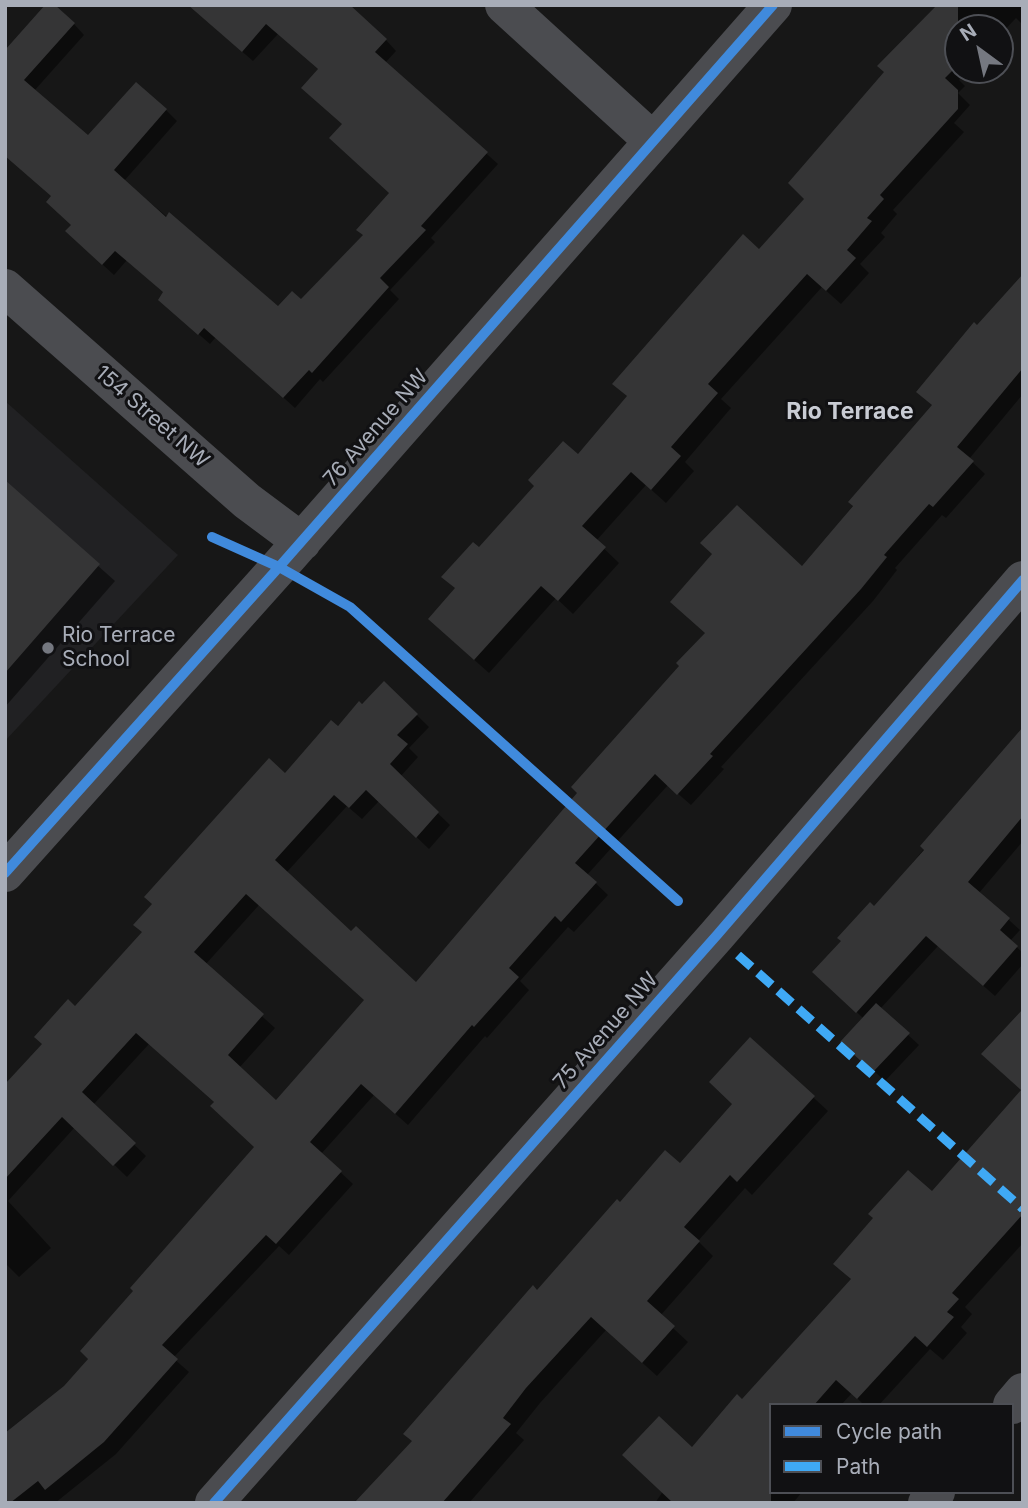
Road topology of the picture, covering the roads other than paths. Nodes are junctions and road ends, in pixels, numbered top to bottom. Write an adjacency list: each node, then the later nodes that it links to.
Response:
1 (504, 5): 3 (street)
2 (773, 5): 3 (street, 76 Avenue NW)
3 (653, 141): 5 (street, 76 Avenue NW)
4 (5, 288): 5 (street, 154 Street NW)
5 (302, 542): 7 (street, 76 Avenue NW)
6 (1023, 580): 8 (street, 75 Avenue NW)
7 (5, 873)
8 (214, 1503)

